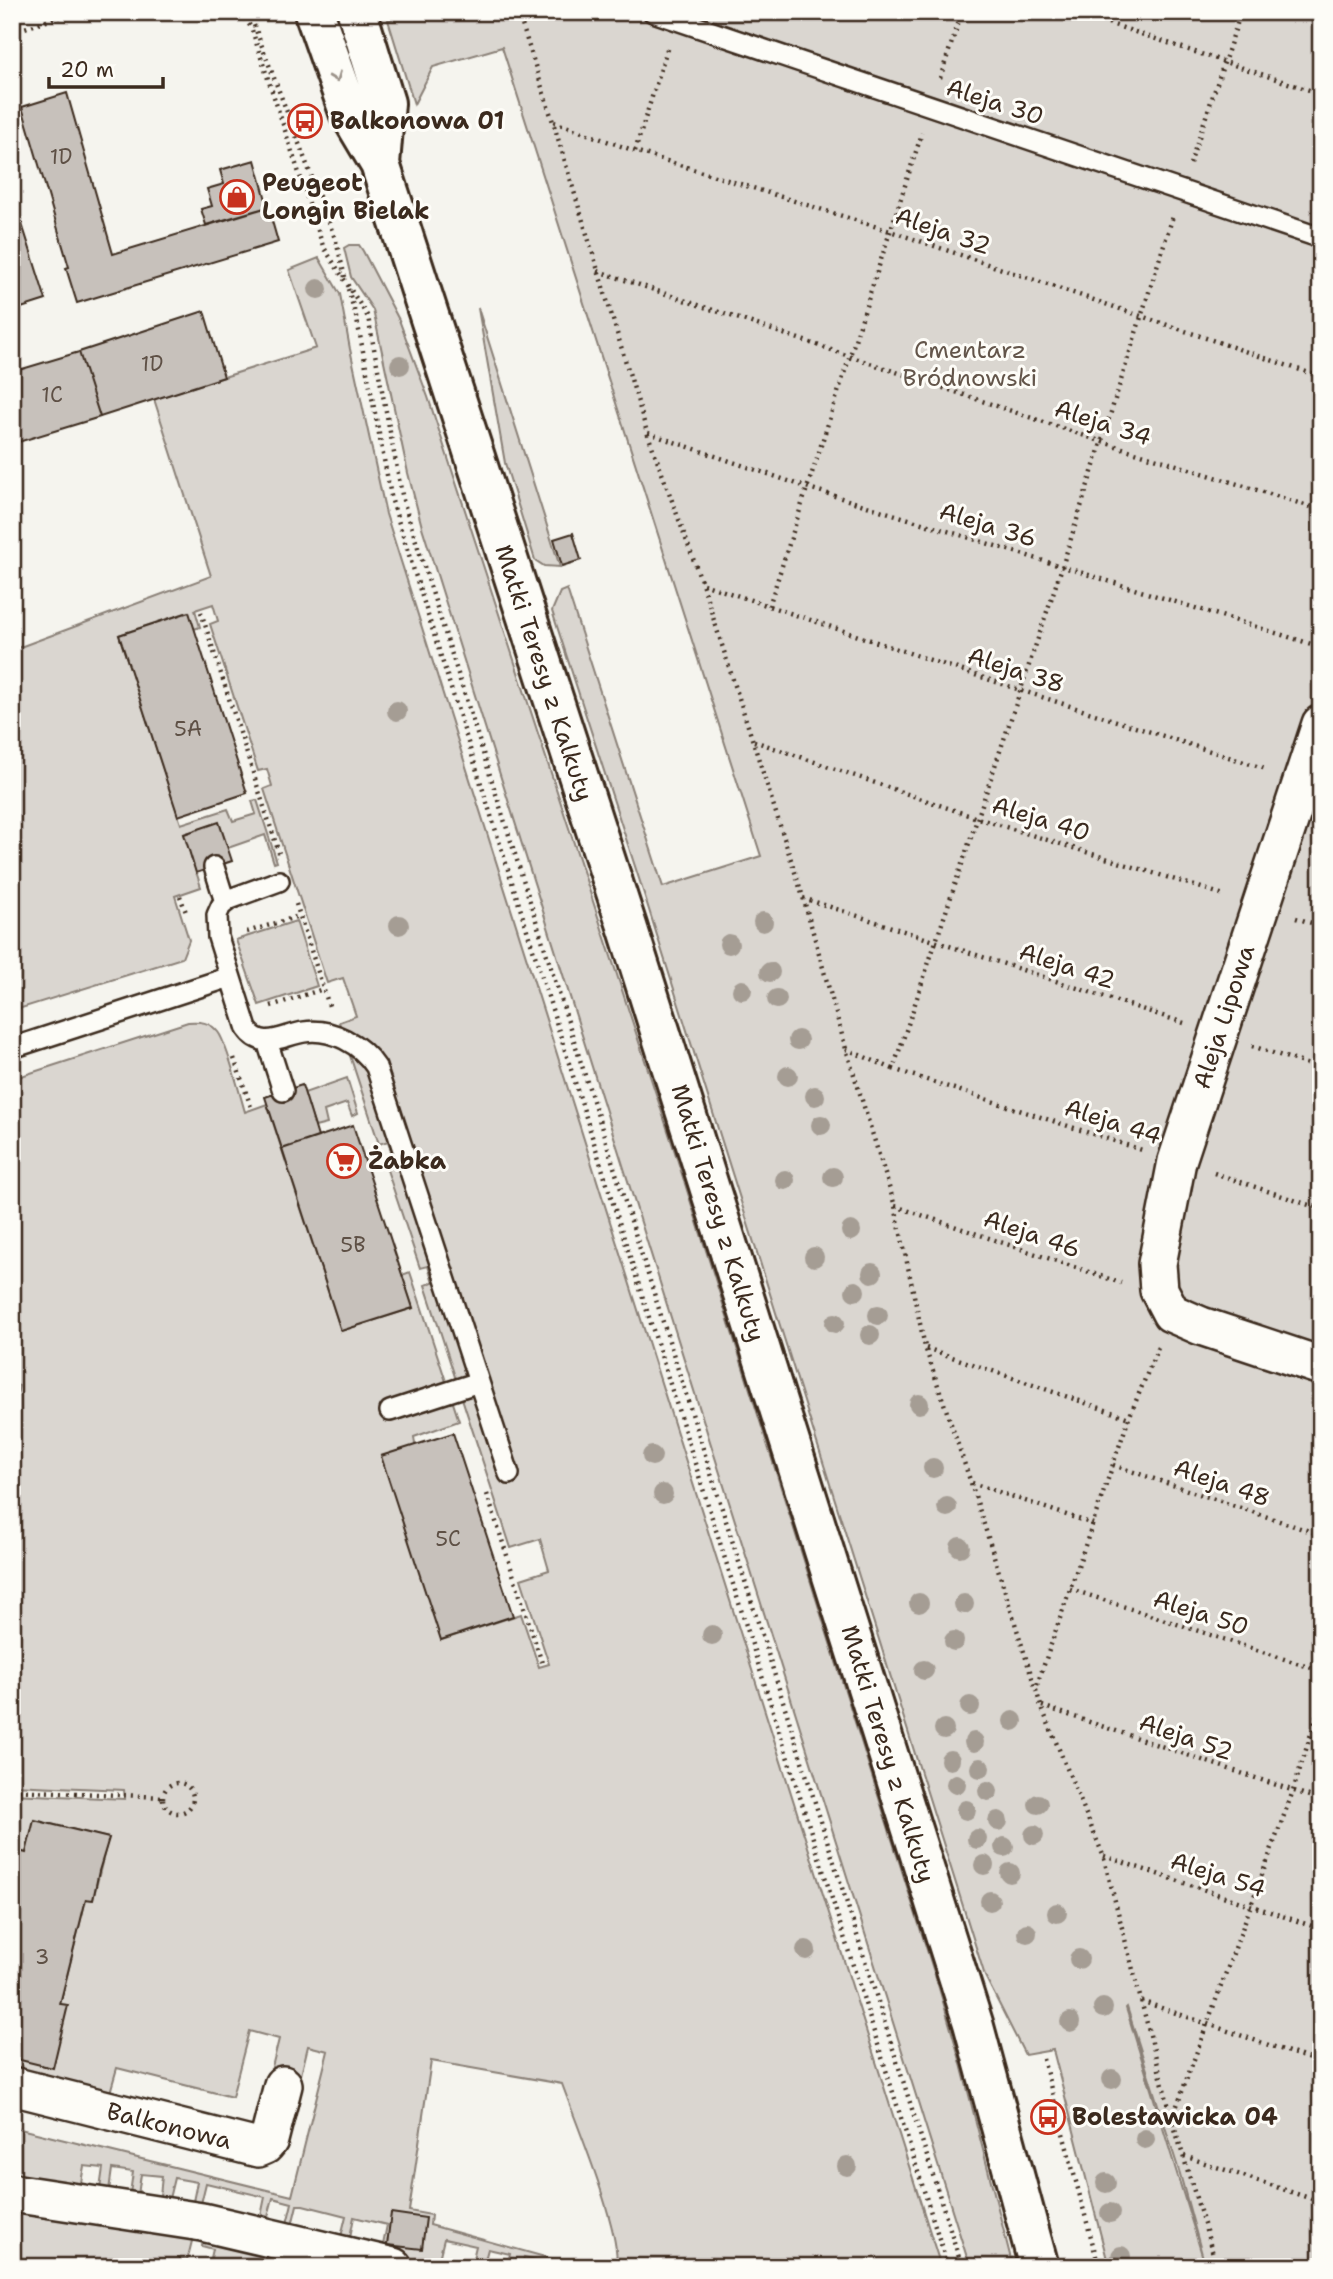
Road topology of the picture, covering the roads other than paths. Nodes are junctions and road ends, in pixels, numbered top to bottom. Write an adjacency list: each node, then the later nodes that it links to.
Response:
1 (314, 12): 4 (street, Matki Teresy z Kalkuty, one-way to 4)
2 (357, 12): 4 (street, Matki Teresy z Kalkuty)
3 (653, 12): 5 (lane, Aleja 30)
4 (380, 164): 22 (street, Matki Teresy z Kalkuty)
5 (1321, 238)
6 (1321, 724): 14 (street, Aleja Lipowa)
7 (214, 867): 9 (lane)
8 (279, 881): 9 (lane)
9 (225, 902): 10 (lane)
10 (230, 978): 11 (lane); 12 (lane)
11 (267, 1041): 13 (lane); 15 (lane)
12 (12, 1048)
13 (284, 1091)
14 (1321, 1367)
15 (479, 1382): 16 (lane); 17 (lane)
16 (390, 1411)
17 (509, 1474)
18 (283, 2085): 19 (street, Balkonowa)
19 (12, 2086)
20 (12, 2193): 21 (street)
21 (393, 2267)
22 (1039, 2267)

